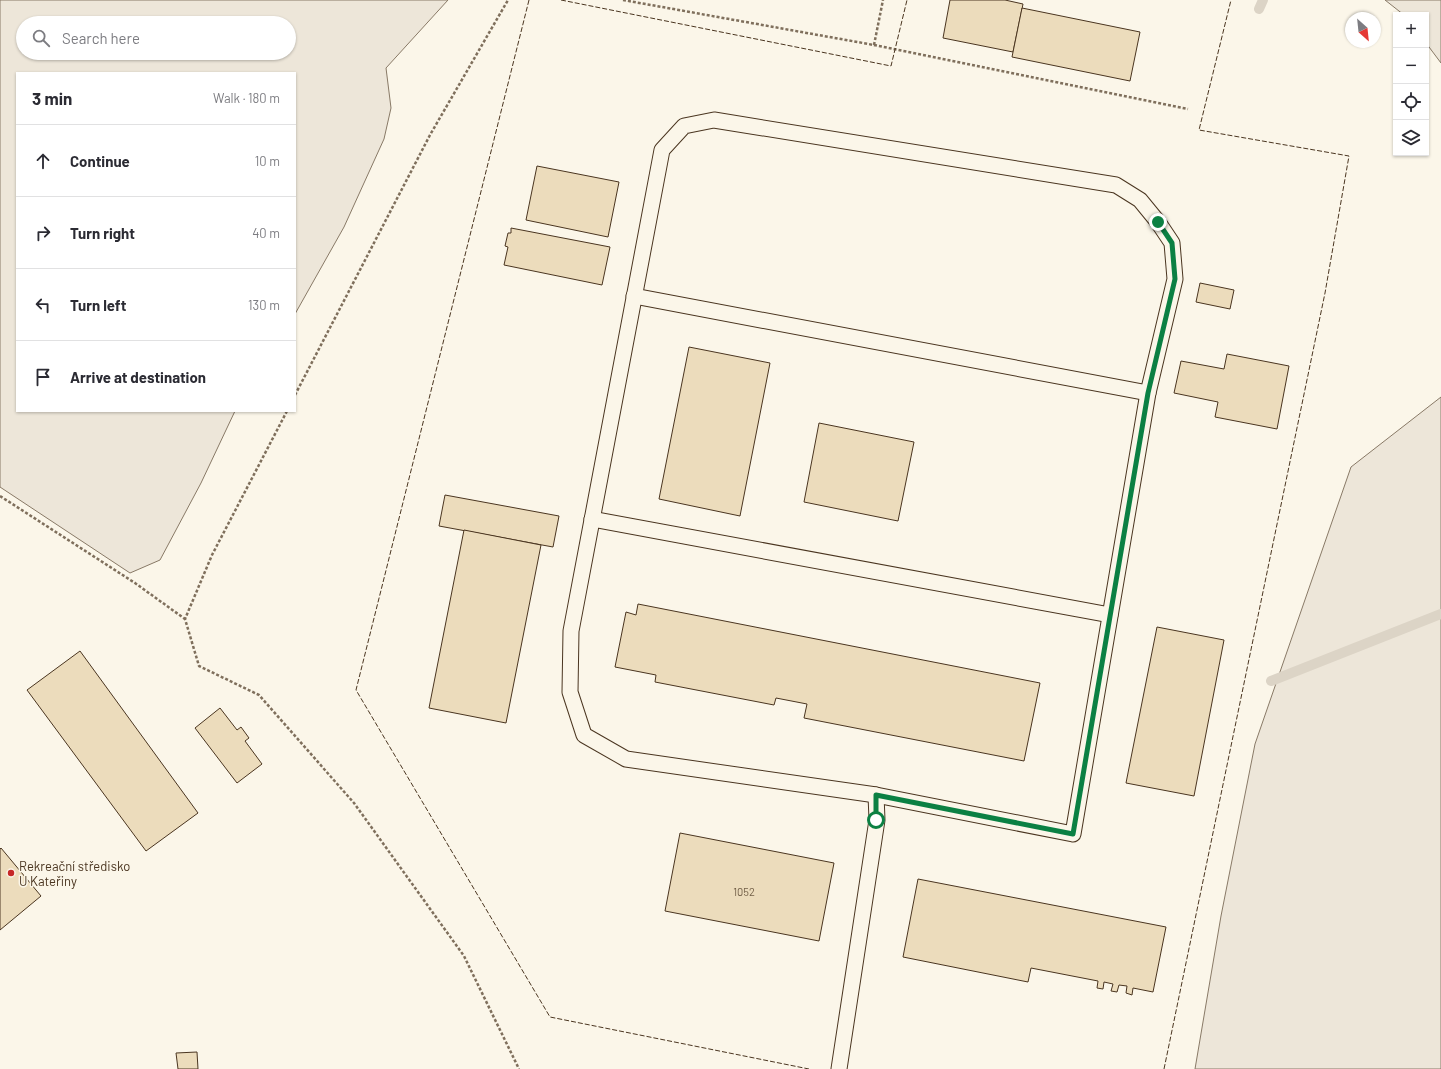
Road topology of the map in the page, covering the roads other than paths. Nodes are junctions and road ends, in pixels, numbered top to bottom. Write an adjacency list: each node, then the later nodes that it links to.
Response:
1 (634, 296): 2 (lane); 2 (lane); 3 (lane)
2 (1148, 393): 4 (lane)
3 (592, 519): 4 (lane); 5 (lane)
4 (1110, 615): 5 (lane)
5 (876, 795): 6 (lane)
6 (840, 1069)

